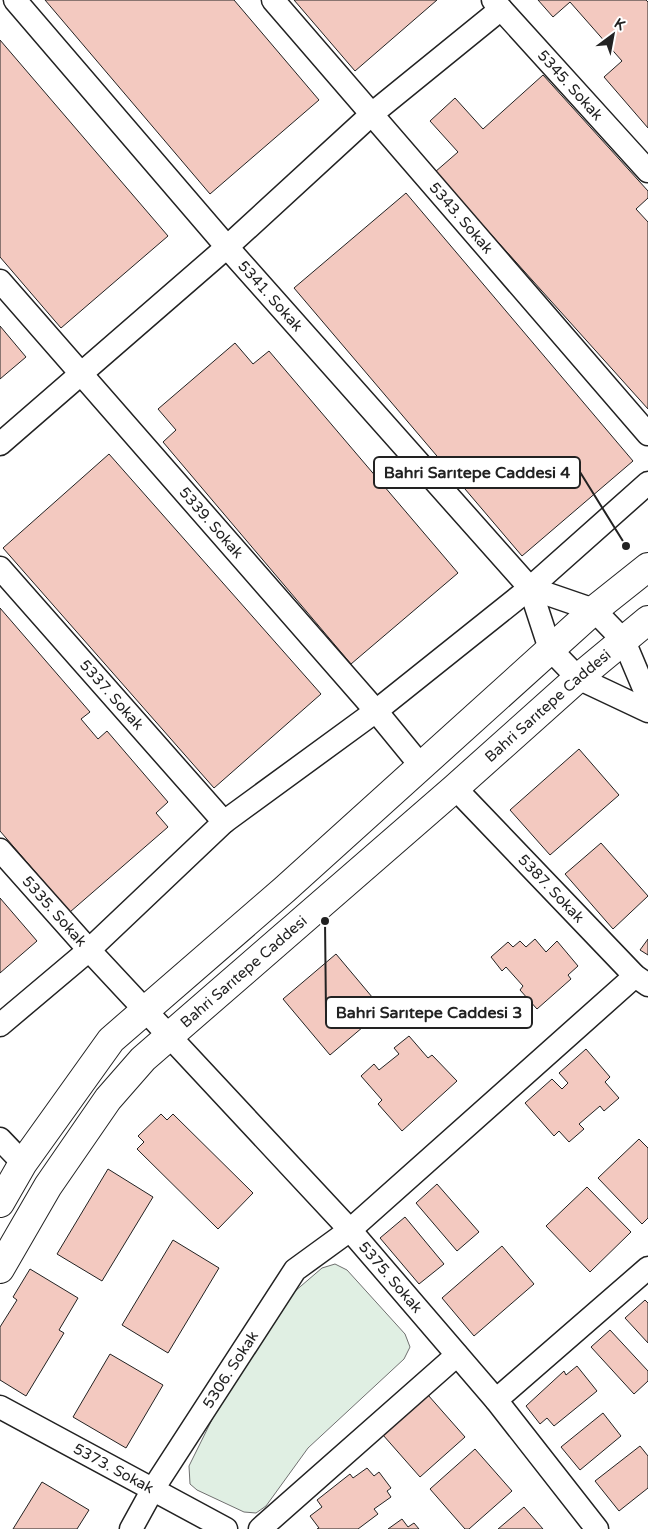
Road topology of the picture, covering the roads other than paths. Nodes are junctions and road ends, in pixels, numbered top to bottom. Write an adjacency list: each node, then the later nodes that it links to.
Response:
1 (15, 0): 6 (street, 5341. Sokak)
2 (274, 0): 4 (street, 5343. Sokak)
3 (497, 4): 4 (street); 5 (street, 5345. Sokak)
4 (373, 113): 6 (street); 9 (street, 5343. Sokak)
5 (648, 171)
6 (227, 247): 8 (street); 14 (street, 5341. Sokak)
7 (0, 281): 8 (street, 5339. Sokak)
8 (81, 373): 10 (street); 21 (street, 5339. Sokak)
9 (648, 434)
10 (0, 444)
11 (648, 483): 14 (street)
12 (648, 566): 15 (main road)
13 (0, 568): 25 (street, 5337. Sokak)
14 (530, 588): 15 (street); 18 (street); 21 (street)
15 (594, 610): 17 (street); 18 (main road)
16 (648, 620): 17 (main road, Bahri Sarıtepe Caddesi)
17 (624, 641): 19 (main road, Bahri Sarıtepe Caddesi); 20 (street)
18 (550, 649): 19 (street); 23 (main road)
19 (578, 678): 22 (street); 24 (main road, Bahri Sarıtepe Caddesi)
20 (648, 698)
21 (376, 711): 23 (street, 5339. Sokak); 25 (street)
22 (648, 711)
23 (421, 766): 29 (main road)
24 (455, 788): 28 (street, 5387. Sokak); 31 (main road, Bahri Sarıtepe Caddesi)
25 (224, 822): 27 (street)
26 (0, 850): 27 (street, 5335. Sokak)
27 (89, 950): 29 (street, 5335. Sokak); 30 (street)
28 (642, 981): 35 (street, 5306. Sokak)
29 (144, 1010): 31 (street, 5375. Sokak); 33 (main road)
30 (0, 1025)
31 (170, 1036): 35 (street, 5375. Sokak); 37 (main road, Bahri Sarıtepe Caddesi)
32 (0, 1139): 33 (street)
33 (23, 1163): 34 (main road)
34 (0, 1203)
35 (350, 1230): 38 (street, 5375. Sokak); 41 (street, 5306. Sokak)
36 (648, 1268): 39 (street)
37 (0, 1269)
38 (456, 1355): 39 (street, 5375. Sokak); 44 (street)
39 (496, 1400): 45 (street, 5375. Sokak)
40 (0, 1407): 41 (street, 5373. Sokak)
41 (153, 1489): 42 (street, 5306. Sokak); 43 (street, 5373. Sokak)
42 (131, 1529)
43 (226, 1529)
44 (260, 1529)
45 (597, 1529)

